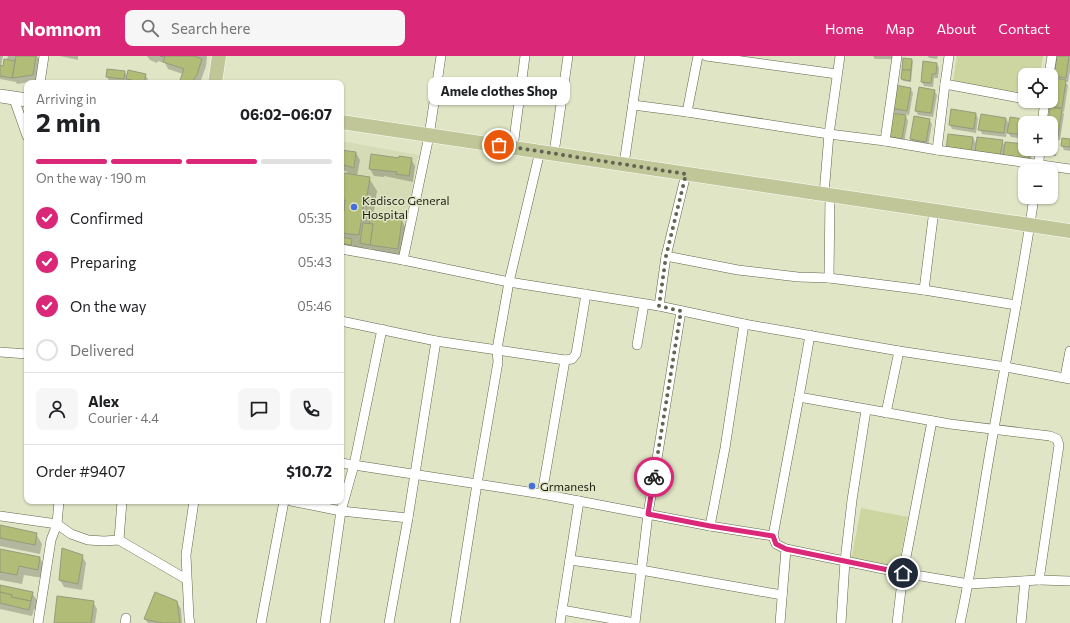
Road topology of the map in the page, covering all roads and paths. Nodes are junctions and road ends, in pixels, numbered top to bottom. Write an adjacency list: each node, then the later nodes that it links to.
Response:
1 (44, 56): 15 (street)
2 (219, 56): 16 (main road)
3 (441, 56): 26 (street)
4 (525, 56): 28 (street)
5 (568, 56): 30 (street)
6 (640, 56): 21 (street)
7 (698, 56): 22 (street)
8 (706, 56): 14 (street)
9 (840, 56): 14 (street)
10 (897, 56): 27 (street)
11 (949, 56): 17 (street)
12 (1052, 56): 13 (street)
13 (1050, 68)
14 (837, 74): 25 (street)
15 (40, 80)
16 (215, 80)
17 (945, 84): 19 (street); 29 (street)
18 (0, 96): 20 (main road)
19 (1018, 98)
20 (21, 99): 23 (street)
21 (633, 105): 22 (street); 31 (street)
22 (687, 112): 25 (street)
23 (24, 118)
24 (344, 122): 26 (main road)
25 (829, 134): 27 (street); 36 (street)
26 (429, 136): 28 (main road); 43 (street)
27 (885, 141): 29 (street)
28 (513, 147): 30 (main road)
29 (937, 150): 32 (street)
30 (547, 152): 31 (main road); 45 (street)
31 (624, 164): 35 (main road)
32 (1018, 164)
33 (1058, 168): 34 (street)
34 (1070, 168)
35 (686, 174): 36 (main road); 42 (street)
36 (827, 194): 38 (main road); 44 (street)
37 (1033, 204): 39 (street)
38 (934, 210): 39 (main road); 46 (street)
39 (1030, 225): 40 (main road); 49 (street)
40 (1070, 231)
41 (344, 250): 43 (street)
42 (666, 256): 44 (street); 50 (street)
43 (403, 260): 45 (street)
44 (829, 278): 46 (street)
45 (509, 282): 47 (street); 58 (street)
46 (924, 290): 49 (street)
47 (586, 294): 48 (street); 63 (street)
48 (644, 304): 50 (street); 57 (street)
49 (1016, 305): 64 (street)
50 (659, 306): 51 (street)
51 (681, 311): 53 (street); 85 (street)
52 (344, 322): 54 (street)
53 (744, 324): 55 (street); 89 (street)
54 (382, 329): 56 (street); 72 (street)
55 (810, 335): 59 (street); 66 (street)
56 (436, 340): 58 (street); 73 (street)
57 (637, 345)
58 (497, 349): 63 (street); 74 (street)
59 (899, 351): 64 (street); 68 (street)
60 (1070, 351): 65 (street)
61 (0, 352): 62 (street)
62 (24, 354)
63 (565, 360): 75 (street)
64 (1006, 367): 65 (street); 70 (street)
65 (1068, 378)
66 (799, 397): 67 (street); 90 (street)
67 (866, 410): 68 (street); 94 (street)
68 (886, 413): 69 (street)
69 (932, 421): 70 (street); 96 (street)
70 (994, 429): 98 (street); 101 (street)
71 (344, 463): 72 (street)
72 (354, 465): 73 (street); 76 (street)
73 (414, 474): 74 (street); 87 (street)
74 (477, 484): 75 (street); 109 (street)
75 (542, 494): 77 (street)
76 (344, 500)
77 (579, 502): 85 (street); 93 (street)
78 (59, 504): 88 (street)
79 (122, 504): 91 (street)
80 (194, 504): 97 (street)
81 (283, 504): 106 (street)
82 (306, 504): 84 (street)
83 (343, 504): 84 (street)
84 (341, 511): 87 (street); 107 (street)
85 (648, 514): 89 (street); 95 (street)
86 (0, 516): 88 (street)
87 (408, 518): 108 (street)
88 (57, 524): 91 (street); 104 (street)
89 (710, 526): 90 (street)
90 (773, 536): 92 (street)
91 (119, 540): 97 (street)
92 (786, 549): 94 (street); 102 (street)
93 (570, 560): 95 (street); 103 (street)
94 (845, 561): 96 (street); 112 (street)
95 (641, 570): 102 (street); 103 (street)
96 (903, 573): 101 (street); 113 (street)
97 (186, 579): 105 (street)
98 (1039, 580): 99 (street); 100 (street)
99 (1026, 581): 101 (street); 115 (street)
100 (1070, 581)
101 (969, 584): 114 (street)
102 (782, 595): 111 (street)
103 (562, 610): 110 (street)
104 (38, 623)
105 (190, 623)
106 (261, 623)
107 (325, 623)
108 (389, 623)
109 (455, 623)
110 (560, 623)
111 (780, 623)
112 (841, 623)
113 (897, 623)
114 (960, 623)
115 (1021, 623)

